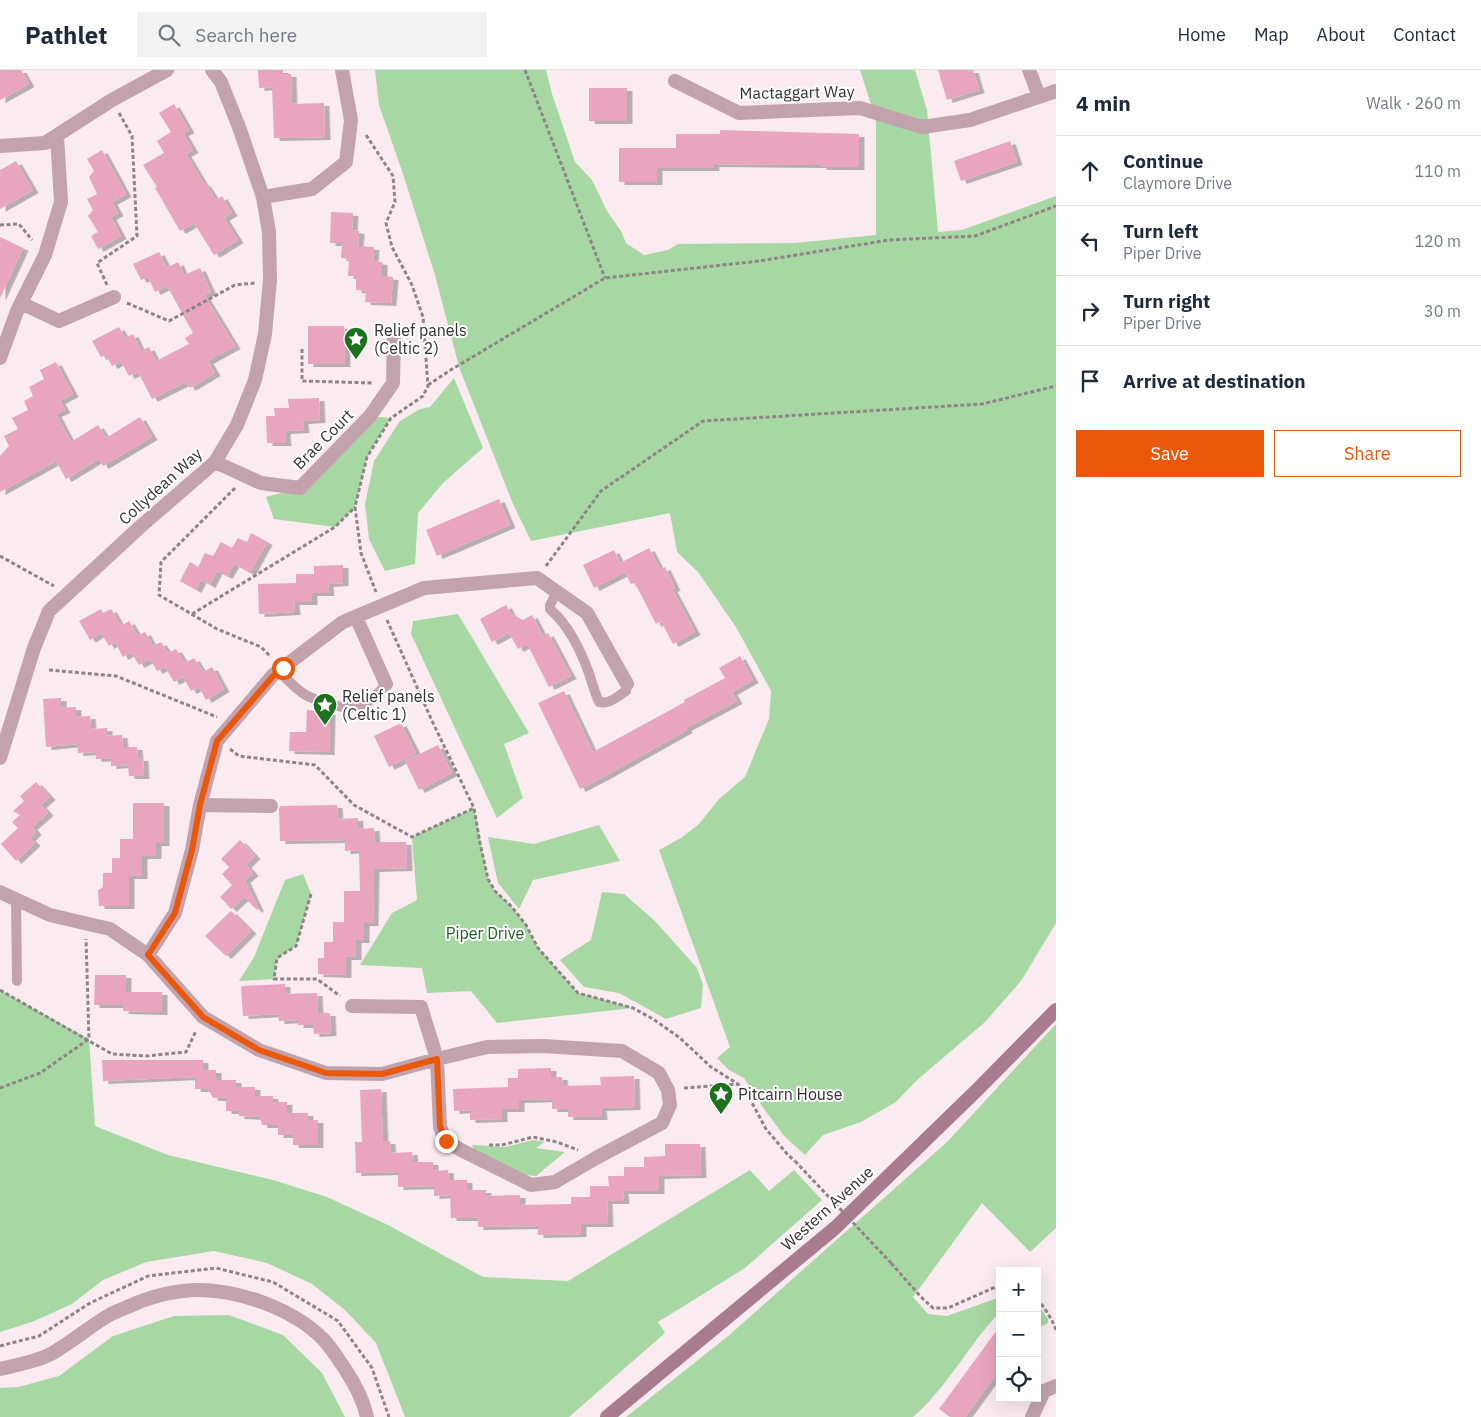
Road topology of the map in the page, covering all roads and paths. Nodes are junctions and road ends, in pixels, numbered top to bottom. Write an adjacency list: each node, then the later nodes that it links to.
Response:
1 (167, 70): 9 (street)
2 (212, 70): 12 (street, Collydean Way)
3 (342, 70): 12 (street)
4 (525, 70): 16 (path)
5 (1028, 70): 8 (street)
6 (676, 82): 8 (street, Mactaggart Way)
7 (1056, 91): 8 (street, Mactaggart Way)
8 (1039, 96)
9 (112, 100): 10 (street); 18 (path)
10 (57, 136): 11 (street); 15 (street)
11 (0, 146)
12 (263, 197): 17 (street, Collydean Way)
13 (1056, 206): 16 (path)
14 (0, 224): 15 (path)
15 (45, 255): 19 (street)
16 (606, 278): 24 (path)
17 (270, 280): 18 (path); 26 (street, Collydean Way)
18 (114, 297): 19 (street)
19 (21, 303): 22 (street)
20 (394, 333): 23 (street)
21 (302, 349): 23 (path)
22 (0, 358)
23 (393, 383): 27 (street, Brae Court)
24 (428, 386)
25 (1056, 386): 30 (path)
26 (215, 462): 27 (street, Brae Court); 32 (street, Collydean Way)
27 (246, 476): 34 (path)
28 (354, 507): 34 (path)
29 (0, 556): 32 (path)
30 (537, 578): 31 (street); 33 (street)
31 (557, 592): 39 (street); 39 (lane)
32 (67, 593): 42 (street, Collydean Way)
33 (381, 606): 35 (street); 45 (path)
34 (192, 614): 36 (path)
35 (356, 617): 36 (street); 38 (street)
36 (281, 669): 38 (lane); 40 (street)
37 (49, 670): 40 (path)
38 (386, 684)
39 (627, 684)
40 (232, 723): 41 (street)
41 (217, 741): 43 (street); 45 (path)
42 (0, 758)
43 (200, 805): 44 (street); 50 (street)
44 (271, 806)
45 (474, 808): 58 (path)
46 (0, 892): 48 (street)
47 (311, 894): 53 (path)
48 (16, 899): 49 (street); 51 (lane)
49 (86, 923): 50 (street); 56 (path)
50 (148, 955): 55 (street)
51 (17, 981)
52 (0, 990): 56 (path)
53 (352, 1006): 57 (street)
54 (1056, 1010): 72 (main road, Western Avenue)
55 (203, 1017): 56 (path); 57 (street)
56 (89, 1039): 59 (path)
57 (437, 1059): 60 (street); 62 (street)
58 (738, 1084): 60 (path); 63 (path, bridge)
59 (0, 1088)
60 (668, 1090): 62 (street)
61 (485, 1144): 62 (path)
62 (596, 1158)
63 (996, 1287)
64 (1041, 1303): 65 (path)
65 (1055, 1323): 66 (path)
66 (1056, 1330)
67 (0, 1346): 71 (path)
68 (0, 1369): 70 (street)
69 (1056, 1386): 73 (street)
70 (367, 1417)
71 (389, 1417)
72 (608, 1417)
73 (1032, 1417)

